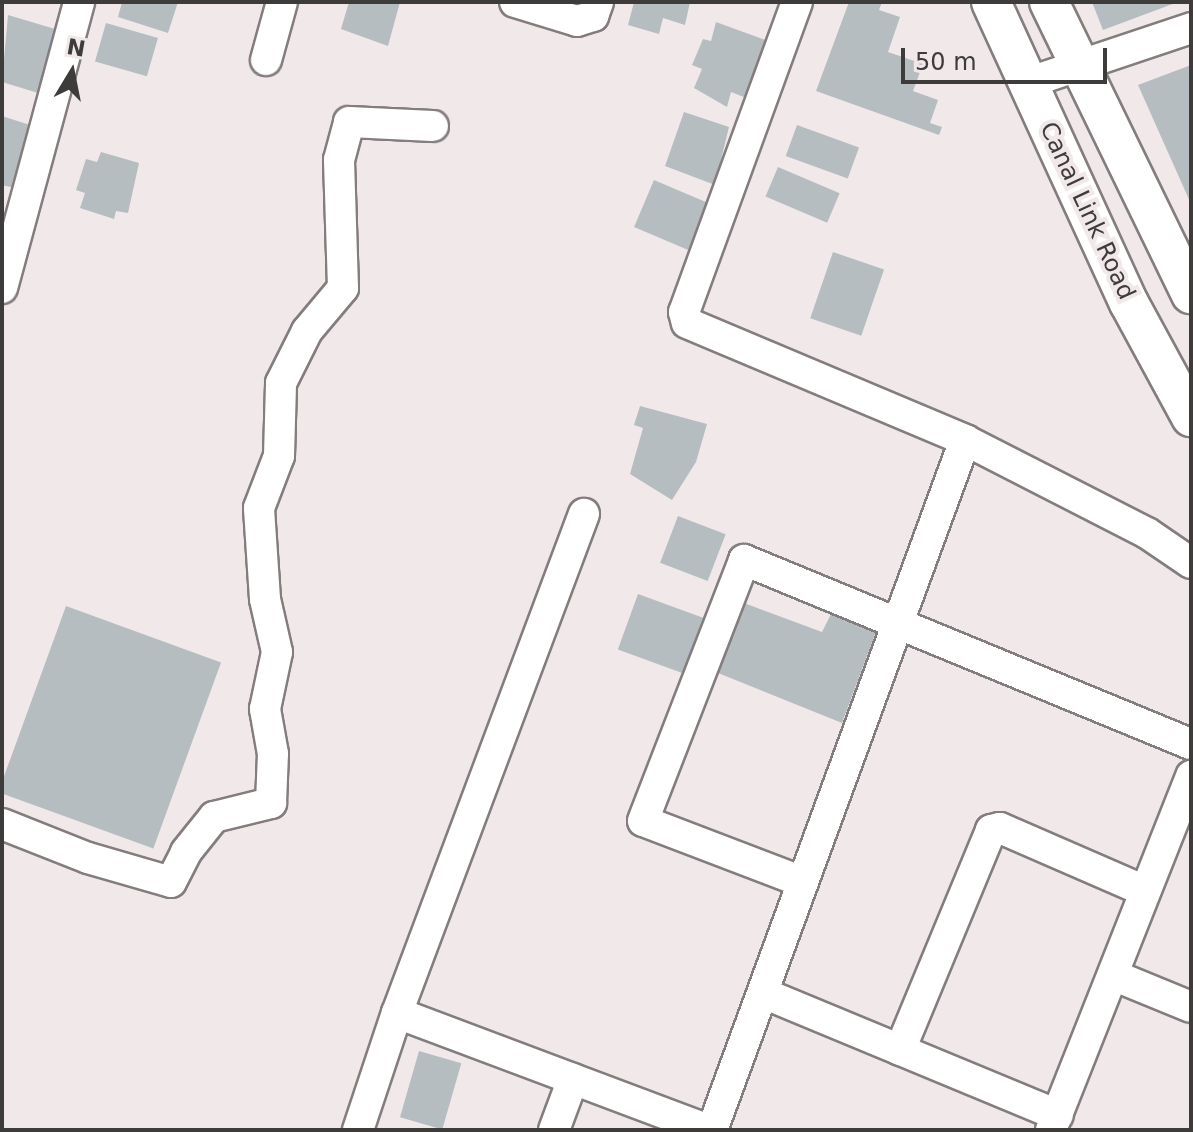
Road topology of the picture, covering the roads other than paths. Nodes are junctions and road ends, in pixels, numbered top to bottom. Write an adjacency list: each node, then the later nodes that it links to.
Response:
1 (79, 2): 13 (street)
2 (282, 2): 9 (street)
3 (515, 2): 4 (street)
4 (598, 2)
5 (797, 2): 17 (street)
6 (991, 2): 11 (main road, Canal Link Road)
7 (1049, 2): 10 (main road)
8 (1191, 28): 10 (street)
9 (266, 60)
10 (1077, 68): 11 (street); 15 (main road)
11 (1027, 83): 16 (main road, Canal Link Road)
12 (433, 126): 23 (street)
13 (8, 225): 14 (street)
14 (2, 288)
15 (1191, 294)
16 (1191, 417)
17 (965, 440): 19 (street); 20 (street)
18 (584, 514): 29 (street)
19 (1191, 563)
20 (898, 625): 21 (street); 24 (street); 24 (street)
21 (1191, 744)
22 (1191, 776): 25 (street)
23 (2, 824)
24 (803, 882): 27 (street)
25 (1145, 891): 26 (street); 30 (street)
26 (1113, 975): 28 (street); 32 (street)
27 (763, 993): 30 (street); 35 (street)
28 (1191, 1007)
29 (397, 1013): 31 (street); 33 (street)
30 (900, 1050): 32 (street)
31 (573, 1079): 34 (street); 35 (street)
32 (1054, 1123)
33 (358, 1130)
34 (554, 1130)
35 (710, 1130)

